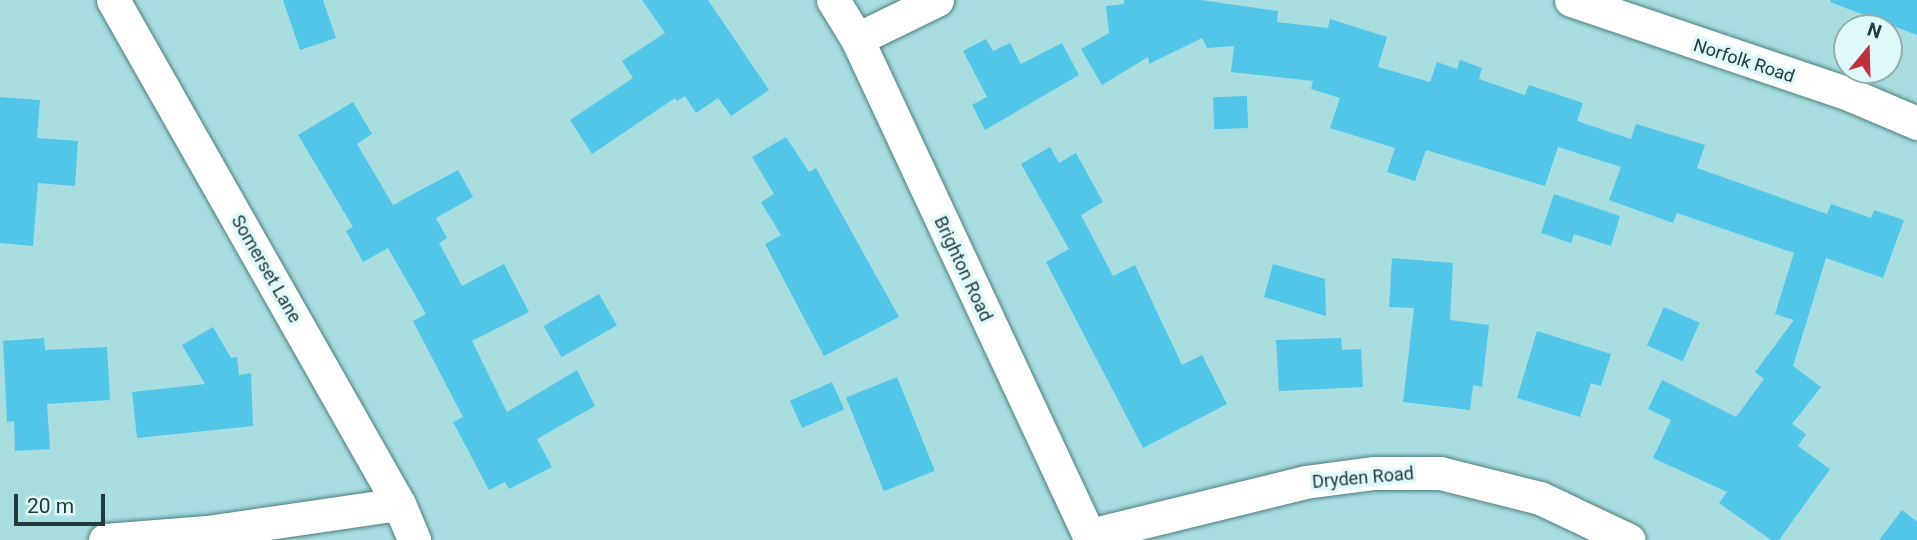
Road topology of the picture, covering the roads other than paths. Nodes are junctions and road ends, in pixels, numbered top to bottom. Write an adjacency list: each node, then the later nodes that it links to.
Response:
1 (114, 0): 7 (street, Somerset Lane)
2 (833, 0): 5 (street, Brighton Road)
3 (937, 0): 5 (street)
4 (1571, 0): 6 (street, Norfolk Road)
5 (857, 39): 8 (street, Brighton Road)
6 (1917, 123)
7 (399, 504): 9 (street); 10 (street, Somerset Lane)
8 (1091, 537): 11 (street, Dryden Road)
9 (104, 540)
10 (414, 540)
11 (1629, 540)

